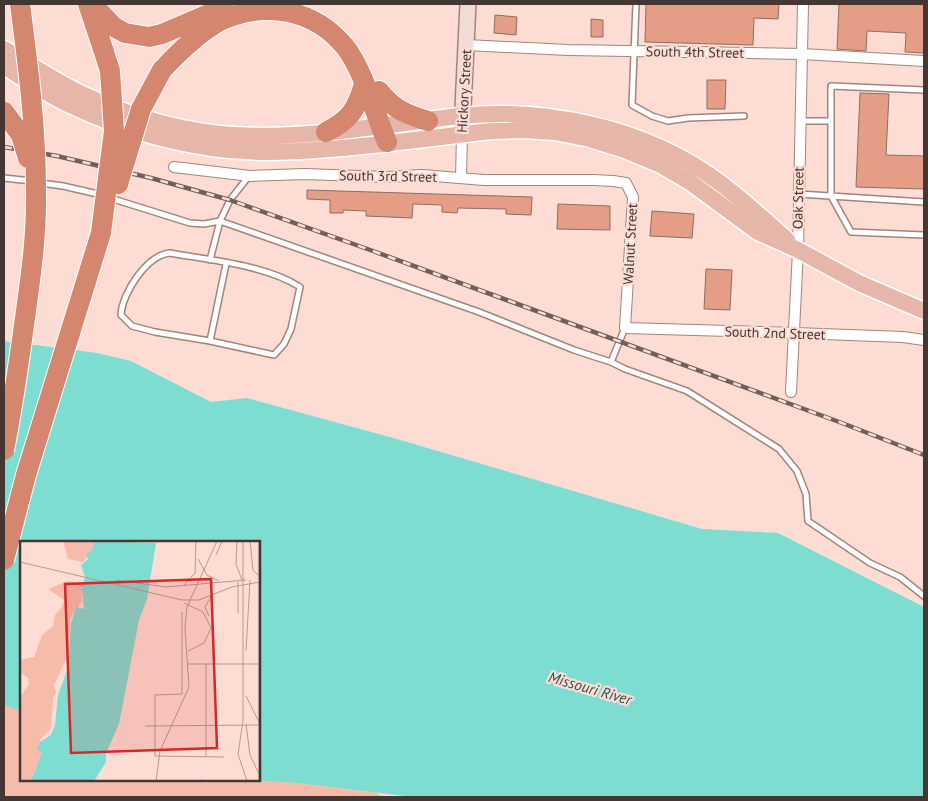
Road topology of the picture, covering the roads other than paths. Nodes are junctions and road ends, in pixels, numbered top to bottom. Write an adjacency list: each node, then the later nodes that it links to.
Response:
1 (20, 4): 31 (highway, bridge)
2 (87, 4): 36 (highway, bridge)
3 (92, 4): 4 (highway)
4 (234, 4)
5 (306, 4): 15 (highway)
6 (468, 4): 9 (street, Hickory Street)
7 (636, 4): 11 (lane)
8 (804, 4): 12 (street, Oak Street)
9 (466, 45): 11 (street, South 4th Street); 18 (street, Hickory Street)
10 (4, 48): 23 (main road)
11 (635, 51): 12 (street, South 4th Street); 19 (lane)
12 (802, 54): 13 (street, South 4th Street); 21 (street, Oak Street)
13 (924, 61)
14 (4, 66): 24 (main road)
15 (372, 88): 20 (highway); 23 (highway); 24 (highway); 36 (highway, bridge)
16 (924, 90): 22 (lane)
17 (4, 112): 31 (highway, bridge)
18 (462, 116): 20 (main road); 25 (street, Hickory Street); 38 (main road)
19 (744, 116)
20 (428, 120): 24 (main road)
21 (800, 121): 22 (lane); 32 (street, Oak Street)
22 (831, 121): 33 (lane)
23 (326, 132): 24 (main road)
24 (385, 132): 25 (main road)
25 (462, 134): 29 (street, Hickory Street); 38 (main road)
26 (174, 167): 27 (street, South 3rd Street)
27 (250, 176): 29 (street, South 3rd Street); 35 (lane)
28 (4, 178): 35 (lane)
29 (461, 178): 30 (street, South 3rd Street)
30 (603, 180): 42 (street, Walnut Street)
31 (36, 190): 48 (highway, bridge)
32 (798, 194): 33 (lane); 38 (street, Oak Street)
33 (831, 196): 34 (lane); 37 (lane)
34 (924, 202)
35 (220, 221): 39 (lane); 46 (lane)
36 (101, 233): 49 (highway, bridge)
37 (924, 236)
38 (798, 250): 41 (main road); 43 (street, Oak Street)
39 (210, 260): 40 (lane); 44 (lane)
40 (226, 264): 44 (lane); 44 (lane)
41 (924, 311)
42 (625, 328): 43 (street, South 2nd Street); 46 (lane)
43 (794, 333): 45 (street, South 2nd Street); 47 (street, Oak Street)
44 (210, 340)
45 (924, 340)
46 (611, 362): 50 (lane)
47 (792, 392)
48 (4, 450)
49 (4, 560)
50 (924, 596)

